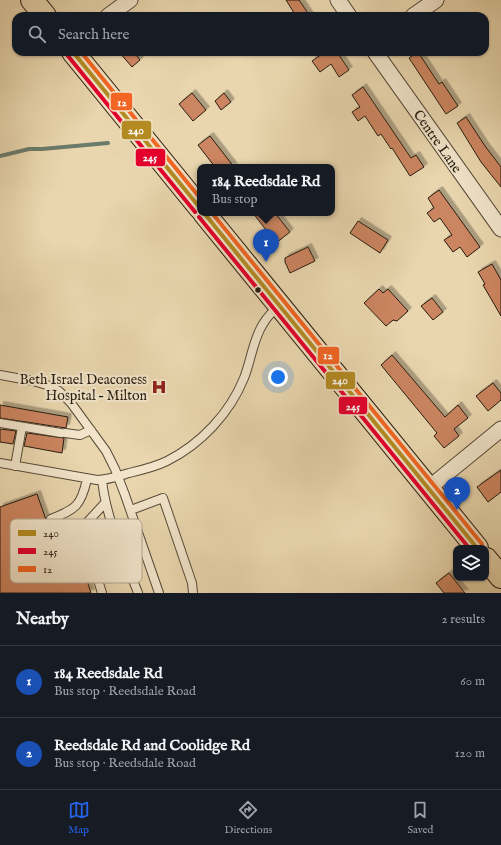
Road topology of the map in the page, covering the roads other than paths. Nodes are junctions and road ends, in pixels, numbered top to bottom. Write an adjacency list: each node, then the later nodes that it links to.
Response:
1 (32, 0): 5 (main road)
2 (130, 0): 6 (street)
3 (338, 0): 7 (street)
4 (436, 0): 8 (street)
5 (41, 12)
6 (114, 12)
7 (346, 12)
8 (419, 12)
9 (75, 56): 11 (main road)
10 (378, 56): 13 (street, Centre Lane)
11 (197, 204)
12 (206, 216): 14 (main road)
13 (501, 229)
14 (280, 306): 22 (lane); 25 (main road)
15 (0, 375): 19 (lane)
16 (0, 423): 17 (lane)
17 (22, 427): 19 (lane); 21 (lane)
18 (501, 429): 25 (street)
19 (91, 430): 22 (lane)
20 (0, 464): 21 (lane)
21 (15, 466): 23 (lane)
22 (118, 476): 24 (lane); 27 (lane)
23 (86, 479): 24 (lane); 28 (lane)
24 (102, 480): 26 (lane)
25 (430, 488): 33 (main road)
26 (105, 503): 29 (lane); 30 (lane)
27 (131, 510): 31 (lane); 41 (lane)
28 (51, 519)
29 (90, 519)
30 (111, 519)
31 (134, 519)
32 (142, 543): 40 (lane)
33 (476, 545)
34 (489, 563): 35 (main road)
35 (501, 577)
36 (99, 583): 38 (lane)
37 (134, 583): 39 (lane)
38 (102, 593)
39 (138, 593)
40 (159, 593)
41 (193, 593)

